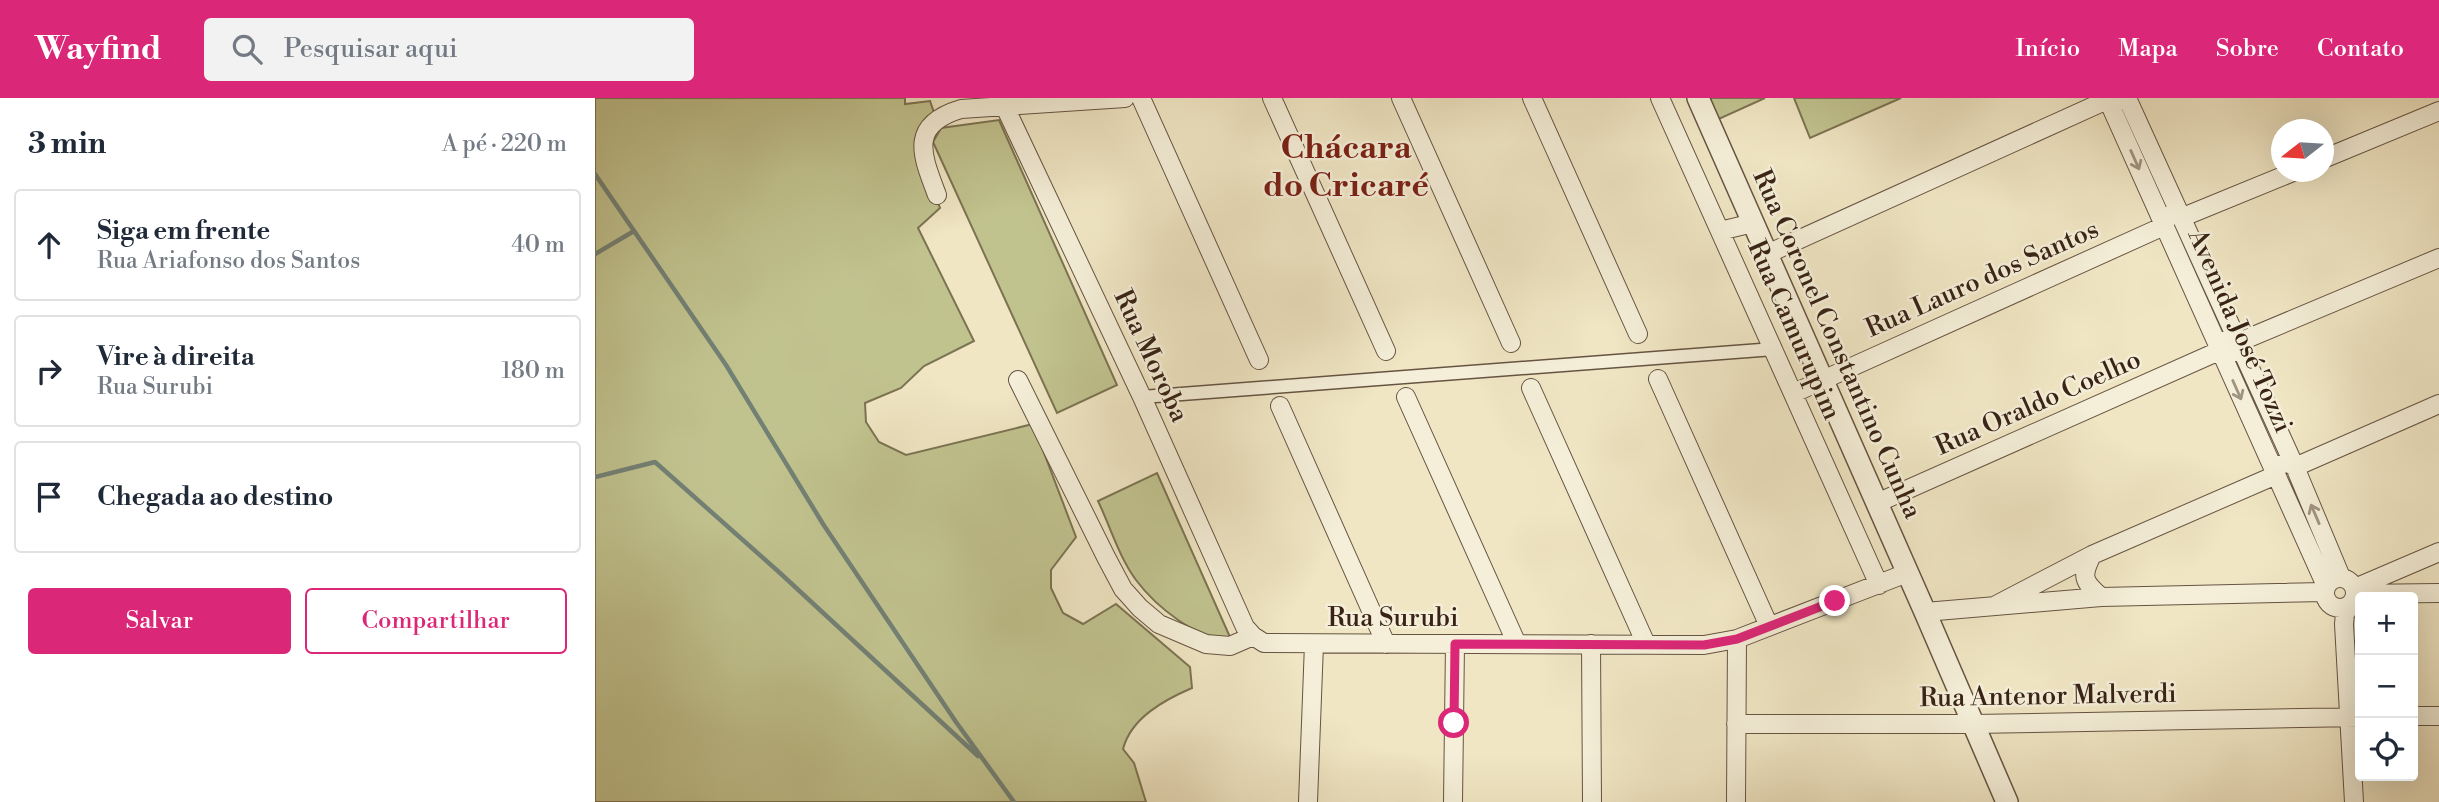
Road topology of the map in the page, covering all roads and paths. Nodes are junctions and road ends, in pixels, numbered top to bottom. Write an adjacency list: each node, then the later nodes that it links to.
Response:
1 (1125, 98): 9 (street)
2 (1141, 98): 26 (street)
3 (1272, 98): 24 (street)
4 (1401, 98): 22 (street)
5 (1532, 98): 20 (street)
6 (1660, 98): 17 (street, Rua Camurupim)
7 (1698, 98): 15 (street, Rua Coronel Constantino Cunha)
8 (2115, 98): 14 (street, Avenida José Tozzi); 16 (street, Avenida José Tozzi, one-way to 16); 18 (street)
9 (1005, 102): 13 (street); 32 (street, Rua Moroba)
10 (2439, 111): 11 (street)
11 (2334, 154)
12 (2271, 181): 14 (street, Rua Lauro dos Santos)
13 (937, 195)
14 (2183, 217): 16 (street, Rua Lauro dos Santos); 21 (street, Avenida José Tozzi)
15 (1753, 223): 17 (street); 18 (street, Rua Coronel Constantino Cunha)
16 (2164, 226): 25 (street, Avenida José Tozzi); 29 (street, Rua Lauro dos Santos)
17 (1720, 231): 23 (street, Rua Camurupim)
18 (1767, 254): 29 (street, Rua Coronel Constantino Cunha)
19 (2439, 258): 21 (street, Rua Oraldo Coelho)
20 (1638, 334)
21 (2239, 342): 25 (street, Rua Oraldo Coelho); 36 (street, Avenida José Tozzi)
22 (1511, 343)
23 (1774, 349): 31 (street, Rua Camurupim); 32 (street)
24 (1386, 351)
25 (2219, 351): 37 (street, Avenida José Tozzi, one-way to 37); 38 (street, Rua Oraldo Coelho)
26 (1259, 360)
27 (1658, 379): 48 (street)
28 (1018, 380): 49 (street, Rua Surubi)
29 (1822, 380): 31 (street, Rua Lauro dos Santos); 38 (street, Rua Coronel Constantino Cunha)
30 (1531, 388): 56 (street)
31 (1794, 393): 42 (street, Rua Camurupim)
32 (1142, 397): 49 (street, Rua Moroba)
33 (1406, 397): 54 (street)
34 (2439, 404): 36 (street)
35 (1280, 406): 52 (street)
36 (2295, 467): 37 (street); 43 (street, Avenida José Tozzi, one-way to 36)
37 (2276, 475): 40 (street); 43 (street, Avenida José Tozzi)
38 (1877, 503): 41 (street, Rua Coronel Constantino Cunha)
39 (2439, 552): 43 (street)
40 (2092, 555): 45 (street); 46 (street)
41 (1907, 573): 42 (street, Rua Surubi); 47 (street, Rua Coronel Constantino Cunha)
42 (1879, 585): 48 (street, Rua Surubi)
43 (2341, 592): 44 (street); 45 (street); 59 (street)
44 (2439, 593)
45 (2101, 597): 46 (street)
46 (1996, 605): 47 (street)
47 (1925, 612): 61 (street, Rua Coronel Constantino Cunha)
48 (1769, 626): 50 (street, Rua Surubi)
49 (1252, 636): 51 (street, Rua Surubi)
50 (1737, 639): 56 (street, Rua Surubi); 60 (street)
51 (1314, 644): 52 (street, Rua Surubi); 62 (street)
52 (1386, 644): 53 (street, Rua Surubi)
53 (1455, 644): 54 (street, Rua Surubi); 63 (street)
54 (1517, 644): 55 (street, Rua Surubi)
55 (1591, 644): 56 (street, Rua Surubi); 64 (street)
56 (1646, 644)
57 (2418, 716): 58 (street)
58 (2439, 716)
59 (2355, 718): 61 (street, Rua Antenor Malverdi); 67 (street)
60 (1736, 724): 61 (street, Rua Antenor Malverdi); 65 (street)
61 (1973, 724): 66 (street, Rua Coronel Constantino Cunha)
62 (1308, 802)
63 (1453, 802)
64 (1592, 802)
65 (1736, 802)
66 (2007, 802)
67 (2354, 802)

